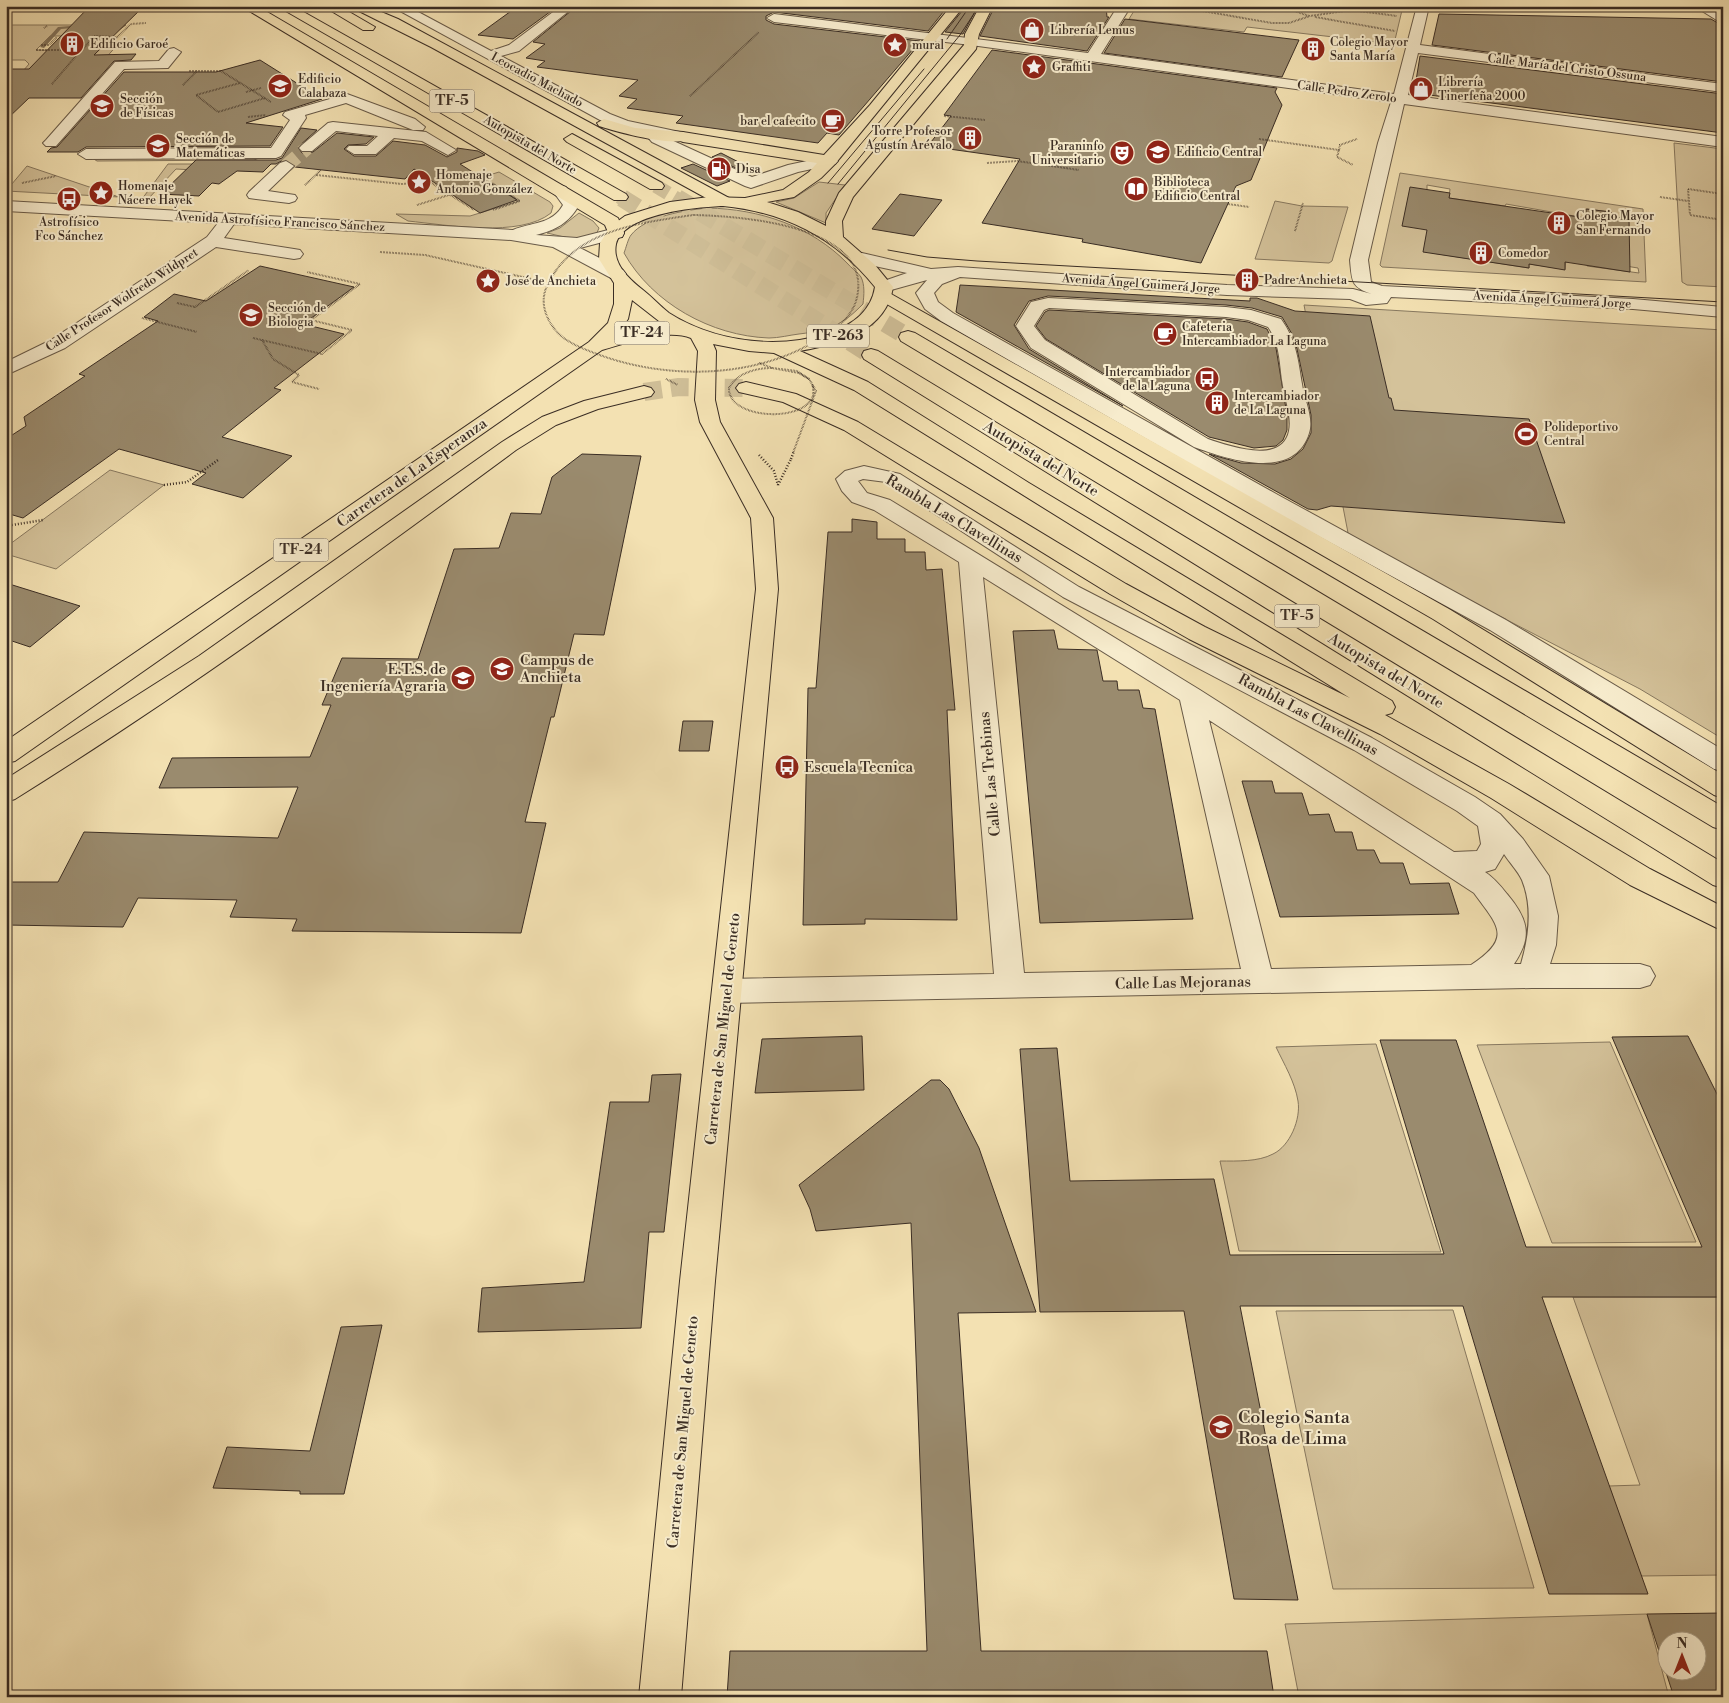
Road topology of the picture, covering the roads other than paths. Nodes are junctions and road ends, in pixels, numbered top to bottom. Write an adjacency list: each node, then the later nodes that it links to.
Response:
1 (247, 6): 41 (main road)
2 (283, 6): 42 (main road, Autopista del Norte / TF-5)
3 (329, 6): 14 (main road)
4 (397, 6): 20 (street, Leocadio Machado)
5 (569, 6): 20 (street)
6 (958, 6): 15 (main road)
7 (987, 6): 16 (main road)
8 (1423, 6): 18 (street)
9 (1700, 6): 13 (street)
10 (1124, 7): 21 (street)
11 (361, 8): 17 (main road)
12 (774, 18): 15 (street, Calle Pedro Zerolo)
13 (1723, 20)
14 (384, 35)
15 (932, 37): 16 (street, Calle Pedro Zerolo); 36 (main road)
16 (964, 40): 21 (street, Calle Pedro Zerolo); 52 (main road)
17 (436, 44): 28 (main road); 44 (main road)
18 (1411, 48): 22 (street, Calle María del Cristo Ossuna); 23 (street)
19 (174, 52): 31 (street)
20 (490, 55): 25 (street, Leocadio Machado)
21 (1092, 58): 23 (street, Calle Pedro Zerolo)
22 (1723, 88)
23 (1400, 99): 30 (street, Calle Pedro Zerolo); 59 (street)
24 (605, 100): 25 (street)
25 (587, 107): 28 (street, Leocadio Machado)
26 (555, 130): 40 (main road, Autopista del Norte)
27 (390, 133): 29 (street); 32 (street); 33 (street)
28 (653, 133): 36 (main road); 38 (street, Leocadio Machado)
29 (426, 137): 34 (street); 35 (street)
30 (1723, 142)
31 (51, 143)
32 (335, 147)
33 (354, 149)
34 (448, 150)
35 (86, 154)
36 (830, 161): 38 (street); 39 (main road)
37 (286, 166): 43 (street)
38 (786, 171): 39 (street)
39 (816, 175): 45 (main road)
40 (656, 186)
41 (560, 190): 50 (main road); 51 (street)
42 (620, 197)
43 (289, 198)
44 (723, 200): 45 (main road); 50 (main road)
45 (743, 201): 52 (main road)
46 (6, 206): 48 (street, Avenida Astrofísico Francisco Sánchez)
47 (383, 213): 49 (street)
48 (229, 219): 49 (street, Avenida Astrofísico Francisco Sánchez); 53 (street, Calle Profesor Wolfredo Wildpret)
49 (372, 227): 51 (street, Avenida Astrofísico Francisco Sánchez)
50 (616, 233): 54 (street, Avenida Astrofísico Francisco Sánchez); 58 (main road, TF-263)
51 (511, 235): 54 (street, Avenida Astrofísico Francisco Sánchez)
52 (835, 238): 56 (main road)
53 (213, 241): 55 (street); 70 (street, Calle Profesor Wolfredo Wildpret)
54 (553, 242): 58 (street, Avenida Astrofísico Francisco Sánchez)
55 (294, 254)
56 (862, 258): 57 (street); 60 (main road)
57 (932, 276): 59 (street, Avenida Ángel Guimerá Jorge); 60 (street); 64 (street)
58 (620, 279): 63 (main road, TF-263); 66 (main road, Carretera de La Esperanza / TF-24)
59 (1366, 290): 61 (street, Avenida Ángel Guimerá Jorge)
60 (884, 291): 62 (main road); 67 (main road, TF-263)
61 (1723, 312)
62 (938, 327): 64 (street); 81 (main road)
63 (693, 331): 66 (main road, Carretera de La Esperanza / TF-24); 68 (main road, TF-263); 72 (main road, Carretera de San Miguel de Geneto)
64 (980, 335): 75 (street)
65 (908, 337): 83 (main road, TF-5)
66 (596, 346): 79 (main road, Carretera de La Esperanza / TF-24)
67 (777, 347): 68 (main road, TF-263); 87 (main road)
68 (755, 355): 72 (main road, TF-263)
69 (870, 355): 86 (main road, Autopista del Norte / TF-5)
70 (6, 370)
71 (648, 382): 82 (main road)
72 (706, 388): 94 (main road, Carretera de San Miguel de Geneto)
73 (746, 388): 87 (main road)
74 (1115, 390): 74 (street); 75 (street); 76 (street)
75 (1078, 391): 76 (street)
76 (1121, 416): 80 (street)
77 (970, 562): 78 (street, Rambla Las Clavellinas); 84 (street, Rambla Las Clavellinas); 93 (street, Calle Las Trebinas)
78 (1191, 696): 85 (street, Rambla Las Clavellinas); 92 (street)
79 (6, 754)
80 (1723, 762)
81 (1723, 788)
82 (6, 792)
83 (1723, 820)
84 (1490, 821): 85 (street); 89 (street, Rambla Las Clavellinas)
85 (1451, 863): 91 (street, Rambla Las Clavellinas)
86 (1723, 877)
87 (1698, 905): 88 (main road)
88 (1723, 920)
89 (1532, 976): 90 (street, Calle Las Mejoranas); 91 (street, Calle Las Mejoranas)
90 (1640, 976)
91 (1476, 977): 92 (street, Calle Las Mejoranas)
92 (1259, 981): 93 (street, Calle Las Mejoranas)
93 (1010, 986): 94 (street, Calle Las Mejoranas)
94 (727, 991): 95 (main road, Carretera de San Miguel de Geneto)
95 (660, 1697)

